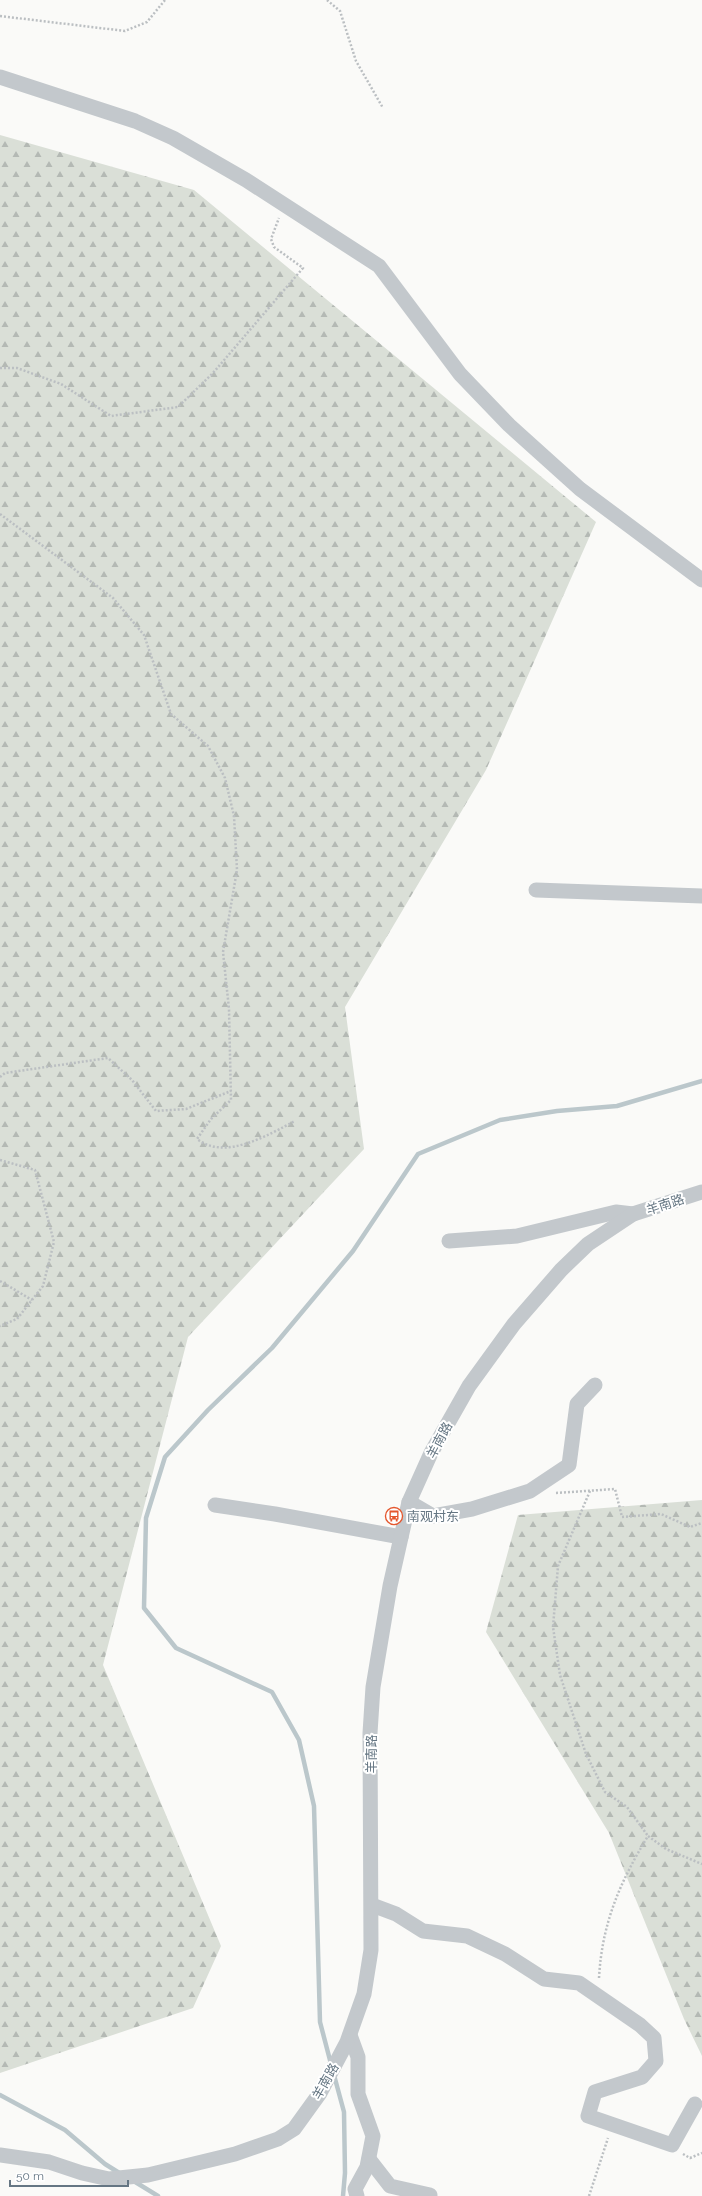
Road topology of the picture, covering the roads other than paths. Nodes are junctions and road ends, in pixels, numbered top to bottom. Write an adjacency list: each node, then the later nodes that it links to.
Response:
1 (0, 77): 2 (street)
2 (702, 580)
3 (536, 890): 4 (street)
4 (702, 896)
5 (702, 1192): 6 (street, 羊南路)
6 (633, 1214): 7 (street); 9 (street, 羊南路)
7 (449, 1241)
8 (595, 1385): 9 (street)
9 (409, 1502): 11 (street, 羊南路)
10 (215, 1505): 11 (street)
11 (401, 1537): 12 (street, 羊南路)
12 (372, 1905): 13 (street, 羊南路); 14 (street)
13 (349, 2038): 15 (street, 羊南路); 16 (street)
14 (695, 2104)
15 (0, 2155)
16 (369, 2159): 17 (street); 18 (street)
17 (430, 2195)
18 (357, 2196)

